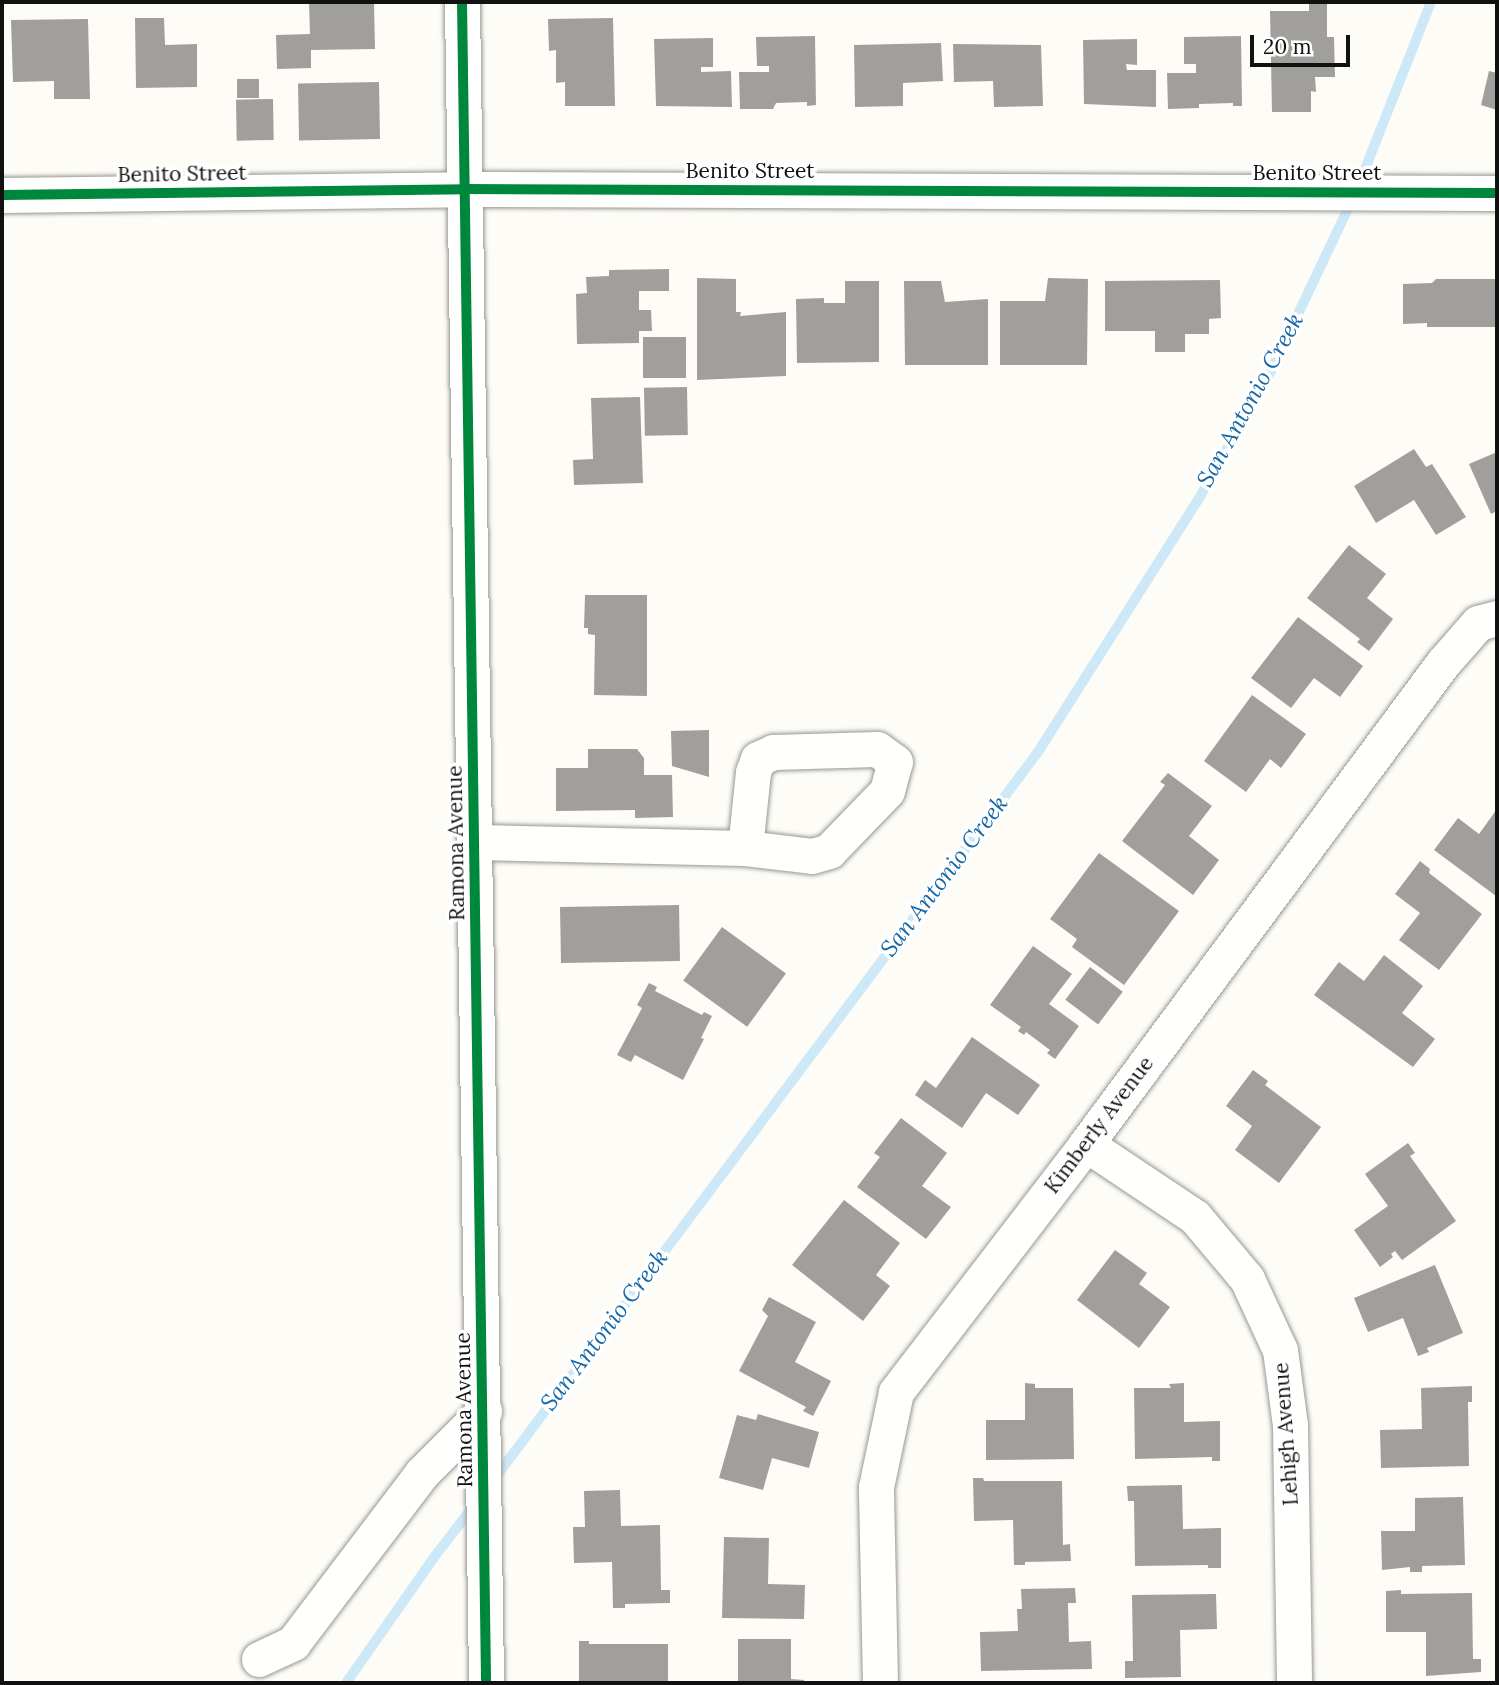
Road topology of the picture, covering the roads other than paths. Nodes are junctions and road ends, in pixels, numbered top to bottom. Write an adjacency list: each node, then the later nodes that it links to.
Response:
1 (462, 2): 2 (street, Ramona Avenue)
2 (466, 189): 3 (street, Benito Street); 4 (street, Benito Street); 6 (street, Ramona Avenue)
3 (1497, 194)
4 (2, 195)
5 (1488, 621): 8 (street, Kimberly Avenue)
6 (476, 842): 7 (street); 9 (street, Ramona Avenue)
7 (744, 848)
8 (1086, 1144): 12 (street, Kimberly Avenue); 13 (street, Lehigh Avenue)
9 (484, 1411): 10 (street); 11 (street, Ramona Avenue)
10 (259, 1659)
11 (486, 1683)
12 (880, 1683)
13 (1294, 1683)

